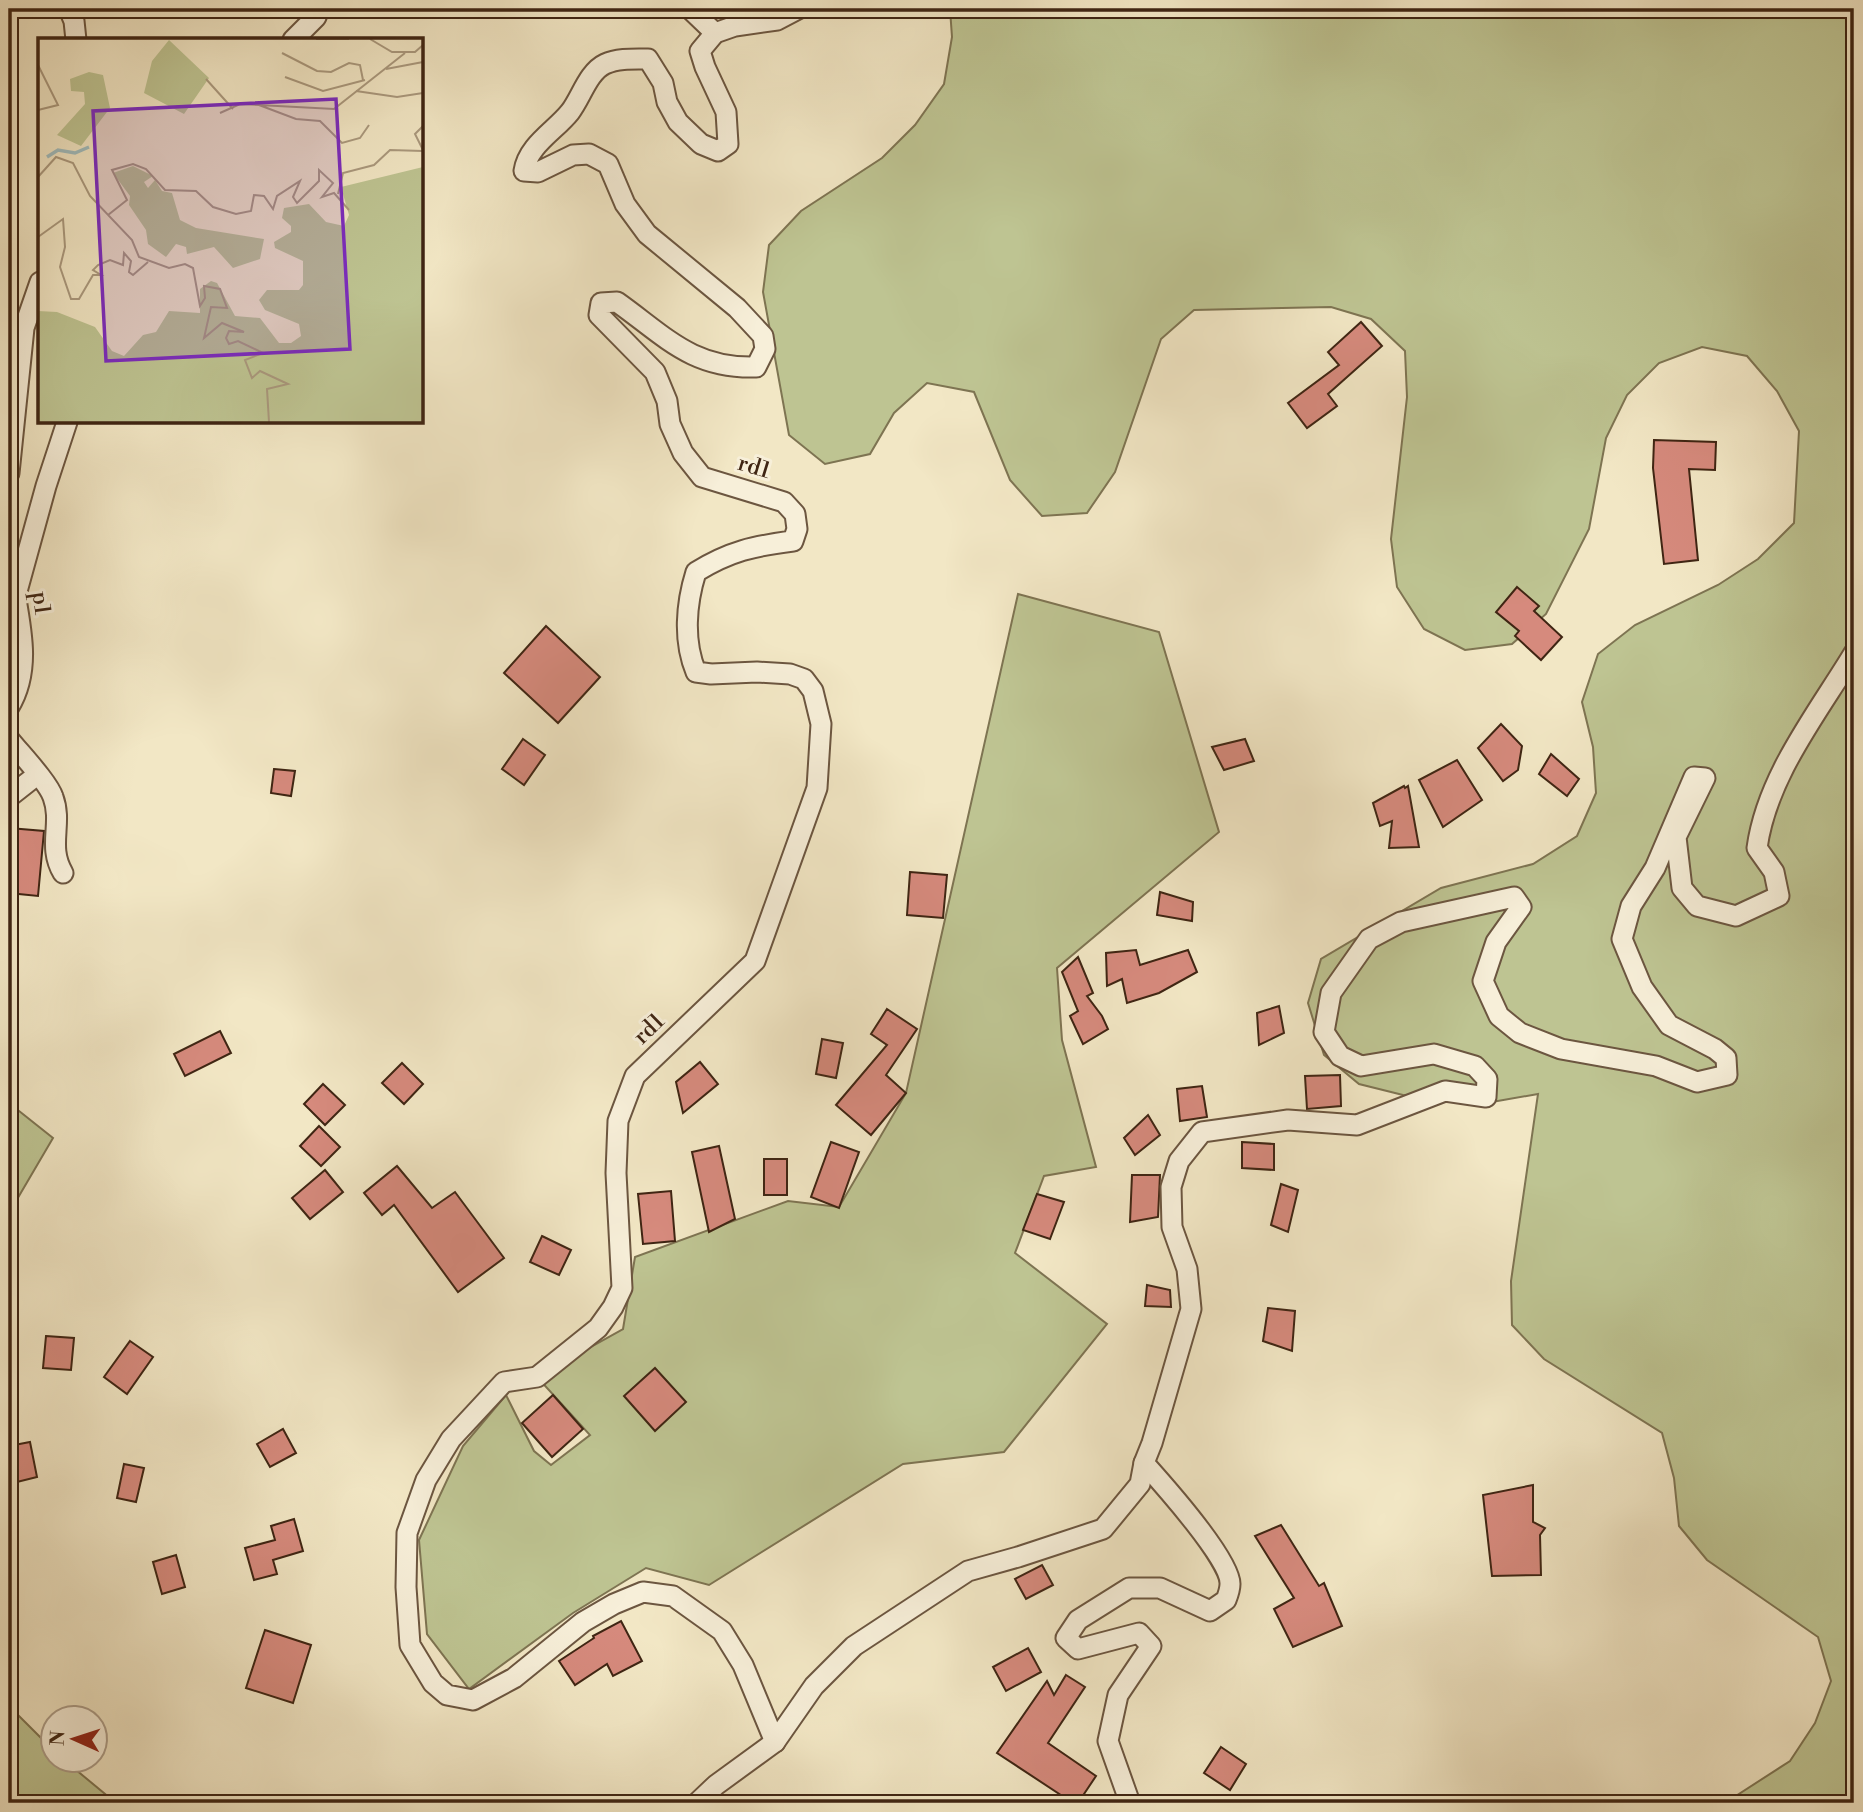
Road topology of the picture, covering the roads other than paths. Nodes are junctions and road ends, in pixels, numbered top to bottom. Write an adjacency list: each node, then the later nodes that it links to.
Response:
1 (69, 9): 6 (street)
2 (319, 9): 7 (street)
3 (690, 9): 5 (street)
4 (798, 9): 5 (street)
5 (715, 33): 20 (street, rd1)
6 (76, 38)
7 (295, 38)
8 (38, 288): 10 (street)
9 (66, 424): 12 (street)
10 (9, 473)
11 (9, 546): 12 (street, p1)
12 (16, 595): 14 (street, p1)
13 (1854, 653): 19 (street)
14 (9, 707)
15 (9, 739): 16 (street)
16 (37, 775): 17 (street); 18 (street)
17 (9, 797)
18 (63, 873)
19 (1144, 1463): 20 (street); 22 (street)
20 (775, 1742): 21 (street)
21 (697, 1803)
22 (1130, 1803)

